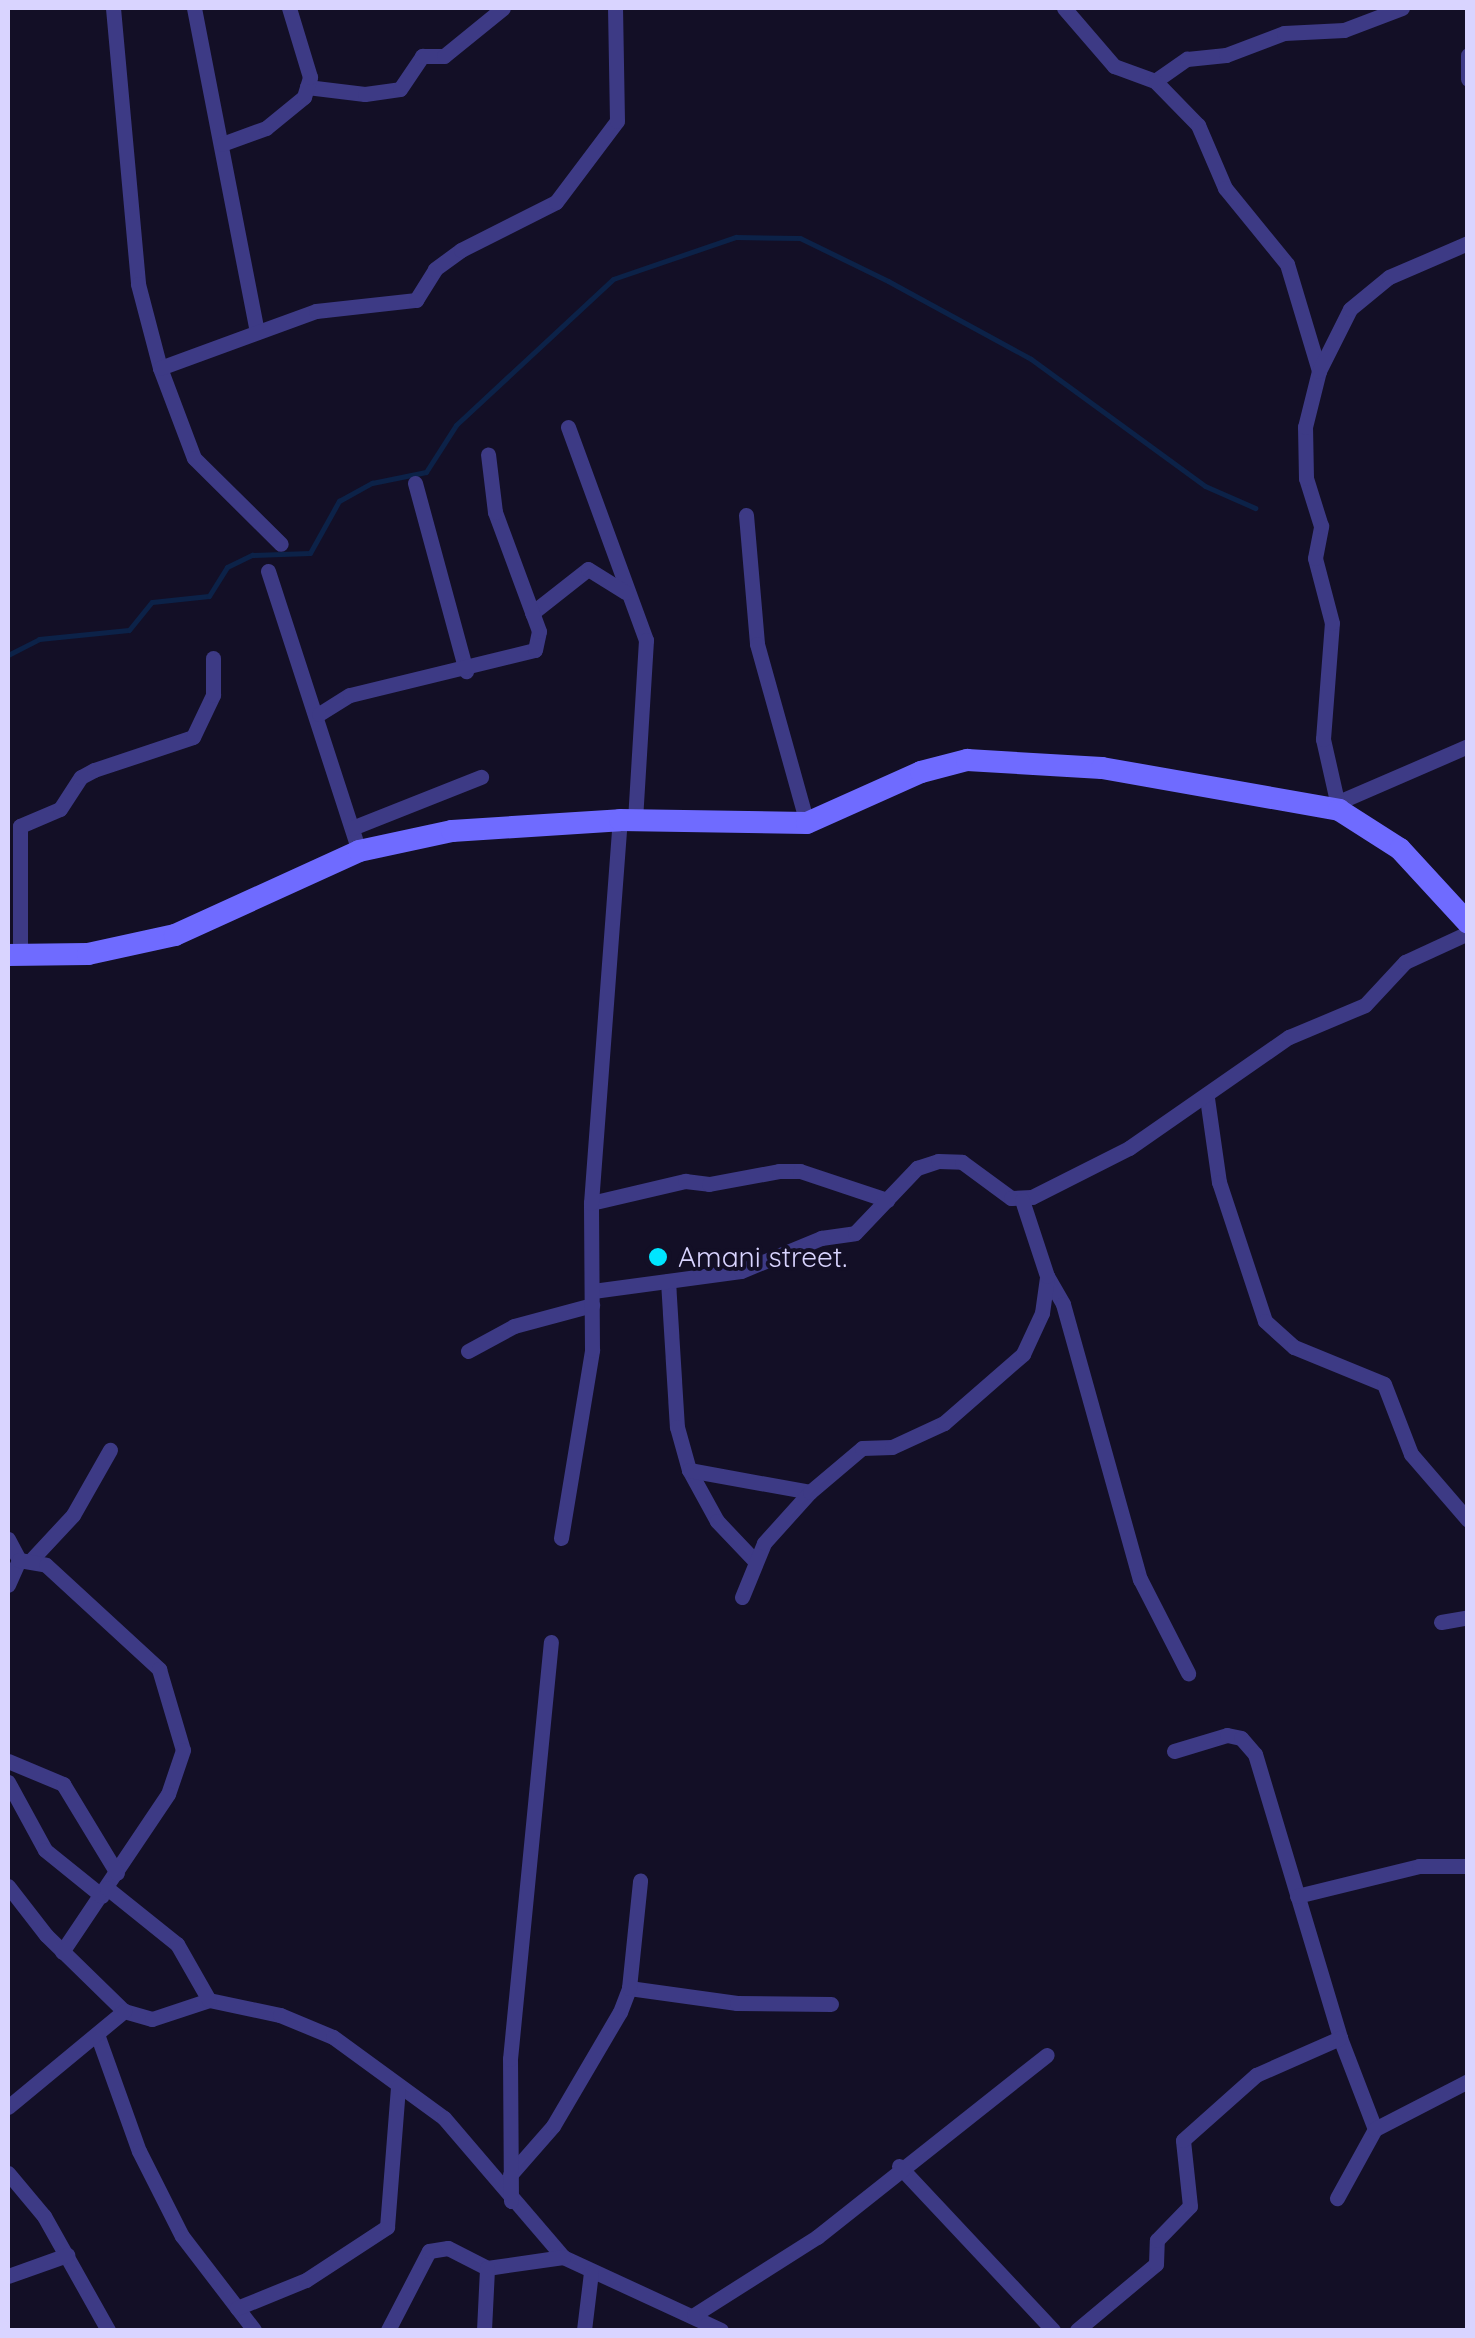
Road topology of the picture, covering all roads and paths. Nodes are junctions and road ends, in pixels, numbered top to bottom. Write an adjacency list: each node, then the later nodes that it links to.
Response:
1 (113, 8): 15 (street)
2 (194, 8): 12 (street)
3 (288, 8): 11 (street)
4 (503, 8): 11 (street)
5 (616, 8): 14 (street)
6 (1064, 8): 10 (street)
7 (1402, 8): 10 (street)
8 (1468, 56): 9 (street)
9 (1468, 79)
10 (1155, 81): 16 (street)
11 (307, 87): 12 (street)
12 (222, 144): 14 (street)
13 (1468, 243): 16 (street)
14 (257, 332): 15 (street)
15 (160, 368): 21 (street)
16 (1319, 371): 30 (street)
17 (568, 427): 23 (street)
18 (488, 454): 24 (street)
19 (416, 483): 26 (street)
20 (746, 515): 32 (street)
21 (281, 544)
22 (268, 571): 27 (street)
23 (627, 594): 24 (street); 31 (street)
24 (532, 614): 26 (street)
25 (212, 658): 37 (street)
26 (466, 671): 27 (street)
27 (319, 714): 33 (street)
28 (1468, 746): 30 (street)
29 (481, 777): 33 (street)
30 (1340, 805): 32 (street); 35 (street)
31 (627, 821): 32 (street); 34 (street); 41 (street)
32 (806, 823)
33 (352, 828): 34 (street)
34 (359, 851): 37 (street)
35 (1468, 923)
36 (1468, 933): 38 (street)
37 (14, 956)
38 (1207, 1098): 40 (street); 49 (street)
39 (887, 1200): 40 (street); 41 (street); 43 (street)
40 (1022, 1200): 42 (street)
41 (590, 1203): 44 (street)
42 (1047, 1276): 48 (street); 59 (street)
43 (668, 1281): 44 (street); 47 (street)
44 (592, 1298): 45 (street); 50 (street)
45 (468, 1351)
46 (110, 1450): 52 (street)
47 (688, 1470): 48 (street); 53 (street)
48 (810, 1492): 53 (street)
49 (1468, 1520)
50 (561, 1538)
51 (8, 1539): 52 (street)
52 (26, 1560): 54 (street); 64 (street)
53 (755, 1561): 55 (street)
54 (8, 1585)
55 (742, 1597)
56 (1468, 1617): 57 (street)
57 (1441, 1622)
58 (551, 1642): 83 (street)
59 (1188, 1673)
60 (1174, 1751): 68 (street)
61 (8, 1761): 64 (street)
62 (8, 1782): 67 (street)
63 (1468, 1866): 68 (street)
64 (117, 1873): 67 (street)
65 (640, 1881): 70 (street)
66 (8, 1886): 69 (street)
67 (104, 1892): 69 (street); 71 (street)
68 (1297, 1896): 75 (street)
69 (62, 1952): 73 (street)
70 (629, 1988): 72 (street); 83 (street)
71 (208, 2000): 73 (street); 78 (street)
72 (832, 2004)
73 (124, 2012): 74 (street)
74 (97, 2034): 79 (street); 91 (street)
75 (1340, 2038): 80 (street); 100 (street)
76 (1046, 2054): 81 (street)
77 (1468, 2081): 80 (street)
78 (398, 2086): 85 (street); 91 (street)
79 (8, 2107)
80 (1375, 2130): 84 (street)
81 (899, 2166): 92 (street); 99 (street)
82 (8, 2173): 86 (street)
83 (510, 2175): 85 (street)
84 (1337, 2198)
85 (511, 2201): 87 (street)
86 (67, 2255): 90 (street); 93 (street)
87 (563, 2257): 88 (street); 89 (street)
88 (487, 2268): 95 (street); 96 (street)
89 (591, 2272): 92 (street); 97 (street)
90 (8, 2276)
91 (238, 2308): 94 (street)
92 (694, 2314): 98 (street)
93 (108, 2330)
94 (254, 2330)
95 (388, 2330)
96 (484, 2330)
97 (584, 2330)
98 (721, 2330)
99 (1052, 2330)
100 (1077, 2330)

